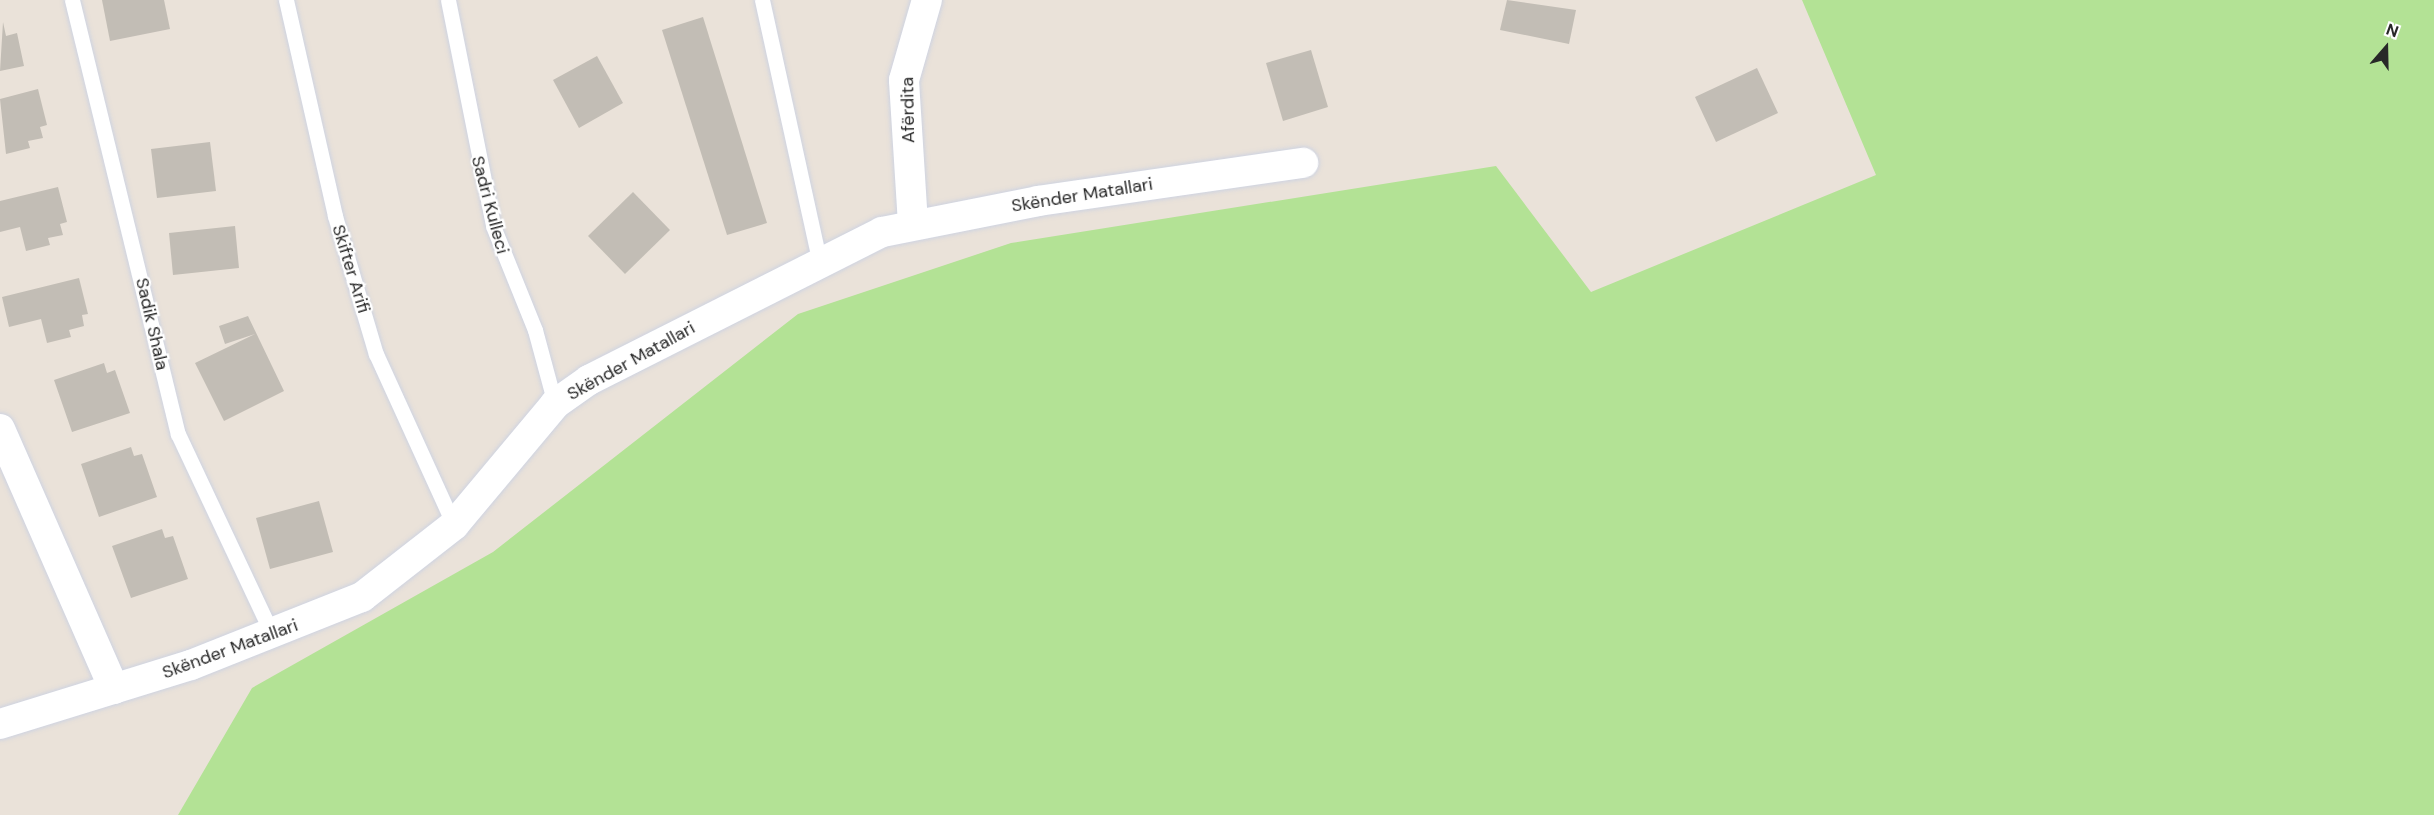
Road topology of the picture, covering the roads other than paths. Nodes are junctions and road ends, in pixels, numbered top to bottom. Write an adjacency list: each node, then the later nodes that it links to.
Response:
1 (72, 0): 12 (lane, Sadik Shala)
2 (286, 0): 11 (lane, Skifter Arifi)
3 (448, 0): 9 (lane, Sadri Kulleci)
4 (762, 0): 8 (lane)
5 (927, 0): 7 (street, Afërdita)
6 (1303, 163): 7 (street, Skënder Matallari)
7 (913, 224): 8 (street, Skënder Matallari)
8 (819, 260): 9 (street, Skënder Matallari)
9 (555, 404): 11 (street, Skënder Matallari)
10 (0, 429): 13 (street)
11 (454, 525): 12 (street, Skënder Matallari)
12 (272, 634): 13 (street, Skënder Matallari)
13 (114, 689): 14 (street, Skënder Matallari)
14 (0, 724)

